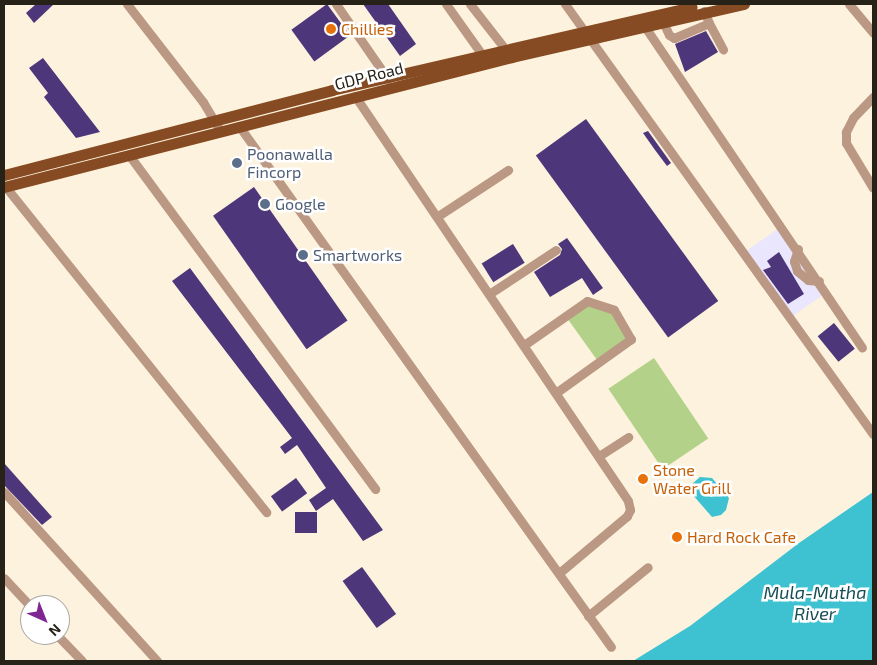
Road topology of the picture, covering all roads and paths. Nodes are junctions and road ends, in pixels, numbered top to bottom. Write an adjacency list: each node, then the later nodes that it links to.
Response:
1 (127, 4): 20 (street)
2 (336, 4): 17 (street)
3 (446, 4): 16 (street)
4 (470, 4): 15 (street)
5 (565, 4): 13 (street)
6 (744, 4): 8 (main road, GDP Road)
7 (849, 4): 12 (street)
8 (705, 8): 9 (main road, GDP Road); 10 (street); 13 (main road)
9 (663, 22): 10 (street); 11 (main road, GDP Road)
10 (709, 23): 14 (street)
11 (645, 26): 13 (main road, GDP Road); 27 (street)
12 (873, 33)
13 (587, 34): 15 (main road); 18 (main road, GDP Road); 34 (street)
14 (723, 49)
15 (506, 50): 16 (main road)
16 (483, 56): 17 (main road)
17 (388, 79): 20 (main road)
18 (355, 96): 21 (main road, GDP Road); 26 (street)
19 (873, 97): 25 (street)
20 (218, 126): 21 (main road, GDP Road); 22 (main road, GDP Road); 24 (main road, GDP Road)
21 (239, 126): 41 (street)
22 (129, 155): 24 (main road, GDP Road); 37 (street)
23 (508, 170): 26 (street)
24 (4, 183): 39 (street)
25 (873, 186)
26 (438, 216): 30 (street)
27 (798, 249): 29 (street); 29 (street)
28 (556, 250): 30 (street)
29 (820, 281): 32 (street)
30 (489, 294): 31 (street)
31 (524, 345): 33 (street); 33 (street)
32 (862, 348)
33 (557, 392): 36 (street)
34 (873, 434)
35 (628, 437): 36 (street)
36 (599, 456): 41 (street)
37 (375, 489)
38 (4, 492): 48 (street)
39 (266, 512)
40 (648, 567): 44 (street)
41 (559, 573): 44 (street)
42 (4, 578): 43 (street)
43 (20, 595)
44 (588, 616): 46 (street)
45 (67, 645): 47 (street)
46 (611, 647)
47 (82, 661)
48 (157, 661)

